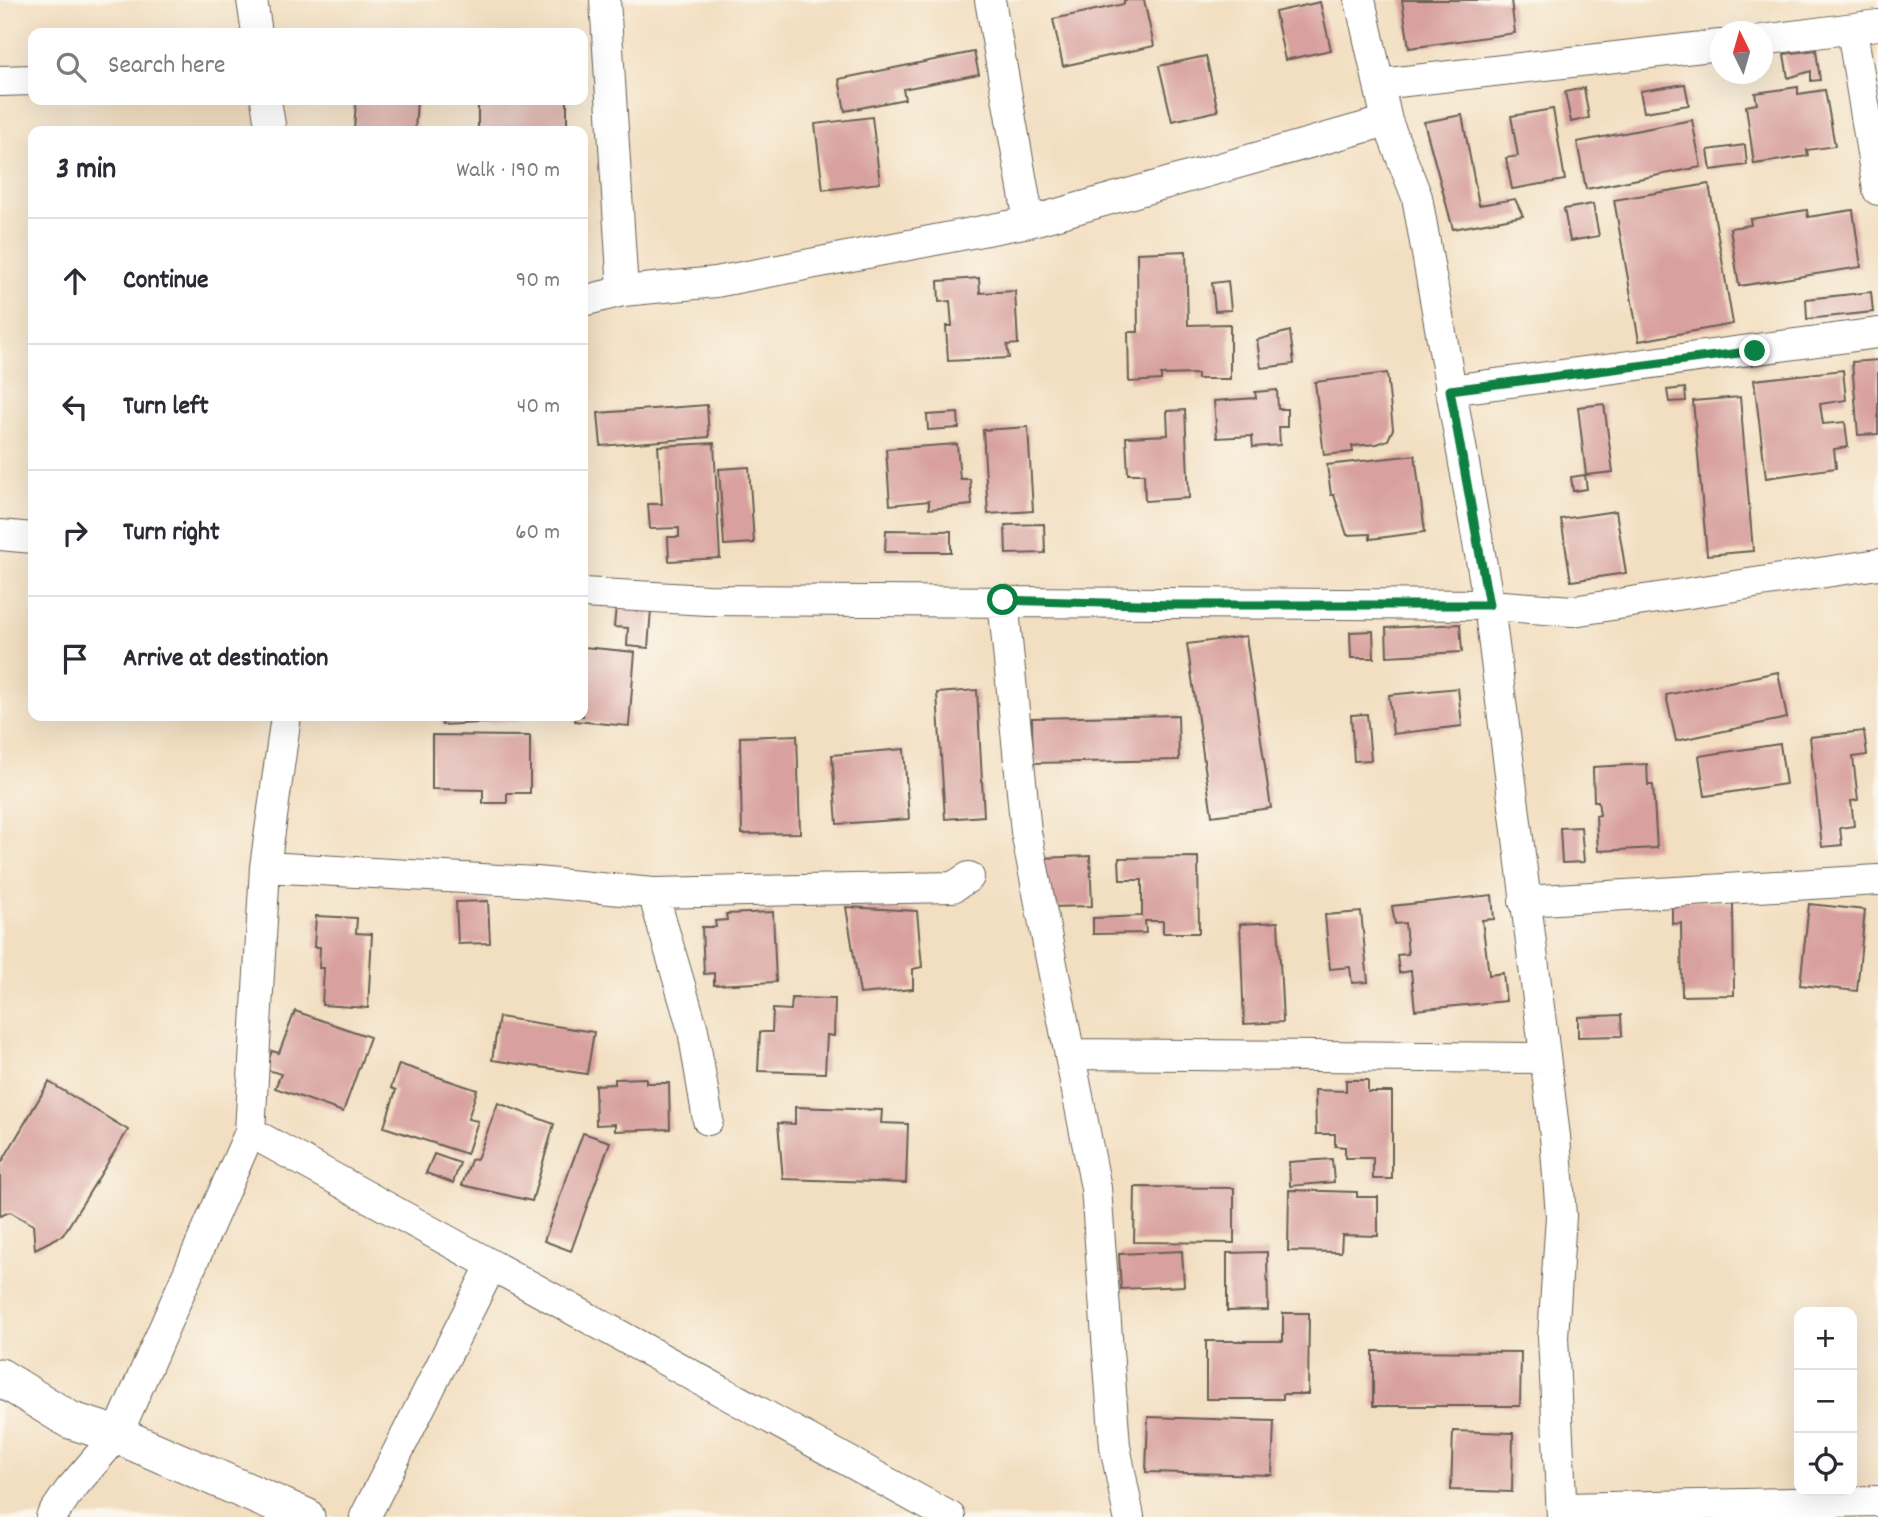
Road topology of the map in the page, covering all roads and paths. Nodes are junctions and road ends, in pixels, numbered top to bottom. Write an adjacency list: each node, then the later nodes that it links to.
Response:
1 (252, 0): 5 (street)
2 (606, 0): 17 (street)
3 (990, 0): 16 (street)
4 (1360, 0): 11 (street)
5 (256, 28)
6 (1865, 28): 7 (street); 15 (street)
7 (1773, 39)
8 (1710, 46): 11 (street)
9 (28, 80): 10 (street)
10 (0, 81)
11 (1380, 84): 13 (street)
12 (267, 105): 14 (street)
13 (1388, 121): 16 (street); 20 (street)
14 (270, 126)
15 (1878, 190)
16 (1029, 222): 17 (street)
17 (623, 291): 18 (street)
18 (588, 300)
19 (1878, 333): 20 (street)
20 (1450, 390): 26 (street)
21 (0, 535): 22 (street)
22 (28, 538)
23 (1878, 564): 26 (street)
24 (588, 593): 25 (street)
25 (1003, 600): 26 (street); 33 (street)
26 (1489, 605): 32 (street)
27 (285, 721): 28 (street)
28 (265, 867): 31 (street); 36 (street)
29 (969, 877): 31 (street)
30 (1878, 880): 32 (street)
31 (653, 893): 35 (street)
32 (1524, 901): 34 (street)
33 (1071, 1054): 34 (street); 46 (street)
34 (1543, 1058): 41 (street)
35 (708, 1120)
36 (250, 1132): 37 (street); 39 (street)
37 (491, 1266): 44 (street); 45 (street)
38 (0, 1377): 39 (street)
39 (117, 1435): 42 (street); 43 (street)
40 (1878, 1501): 41 (street)
41 (1563, 1512)
42 (51, 1517)
43 (306, 1517)
44 (365, 1517)
45 (950, 1517)
46 (1129, 1517)

